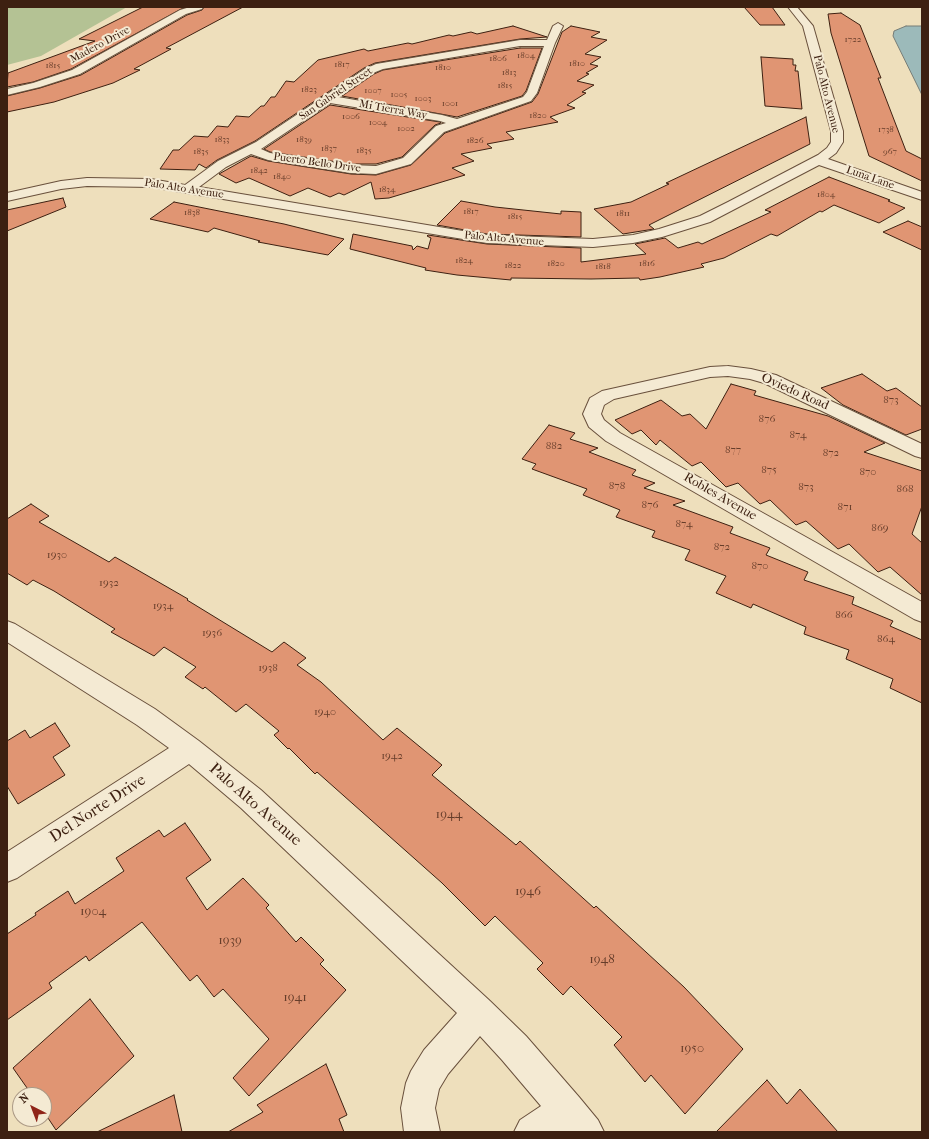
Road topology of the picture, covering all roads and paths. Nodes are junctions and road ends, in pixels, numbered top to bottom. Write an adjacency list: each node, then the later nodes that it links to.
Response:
1 (199, 7): 5 (street, Madero Drive)
2 (792, 7): 9 (street, Palo Alto Avenue)
3 (558, 26): 4 (street, Puerto Bello Drive)
4 (550, 43): 6 (street, San Gabriel Street); 7 (street, Puerto Bello Drive)
5 (7, 92)
6 (329, 99): 7 (street, Mi Tierra Way); 8 (street, San Gabriel Street)
7 (456, 123): 8 (street, Puerto Bello Drive)
8 (250, 150): 10 (street, San Gabriel Street)
9 (818, 160): 10 (street, Palo Alto Avenue); 11 (street, Luna Lane)
10 (188, 189): 12 (street, Palo Alto Avenue)
11 (922, 196)
12 (7, 197)
13 (660, 384): 14 (street, Oviedo Road); 15 (street, Robles Avenue)
14 (922, 452)
15 (922, 613)
16 (7, 630): 17 (street, Palo Alto Avenue)
17 (190, 749): 18 (street, Del Norte Drive); 19 (street, Palo Alto Avenue)
18 (7, 868)
19 (479, 1012): 20 (street, Palo Alto Avenue); 21 (street)
20 (577, 1121): 22 (street, Palo Alto Avenue)
21 (422, 1132)
22 (532, 1132)

